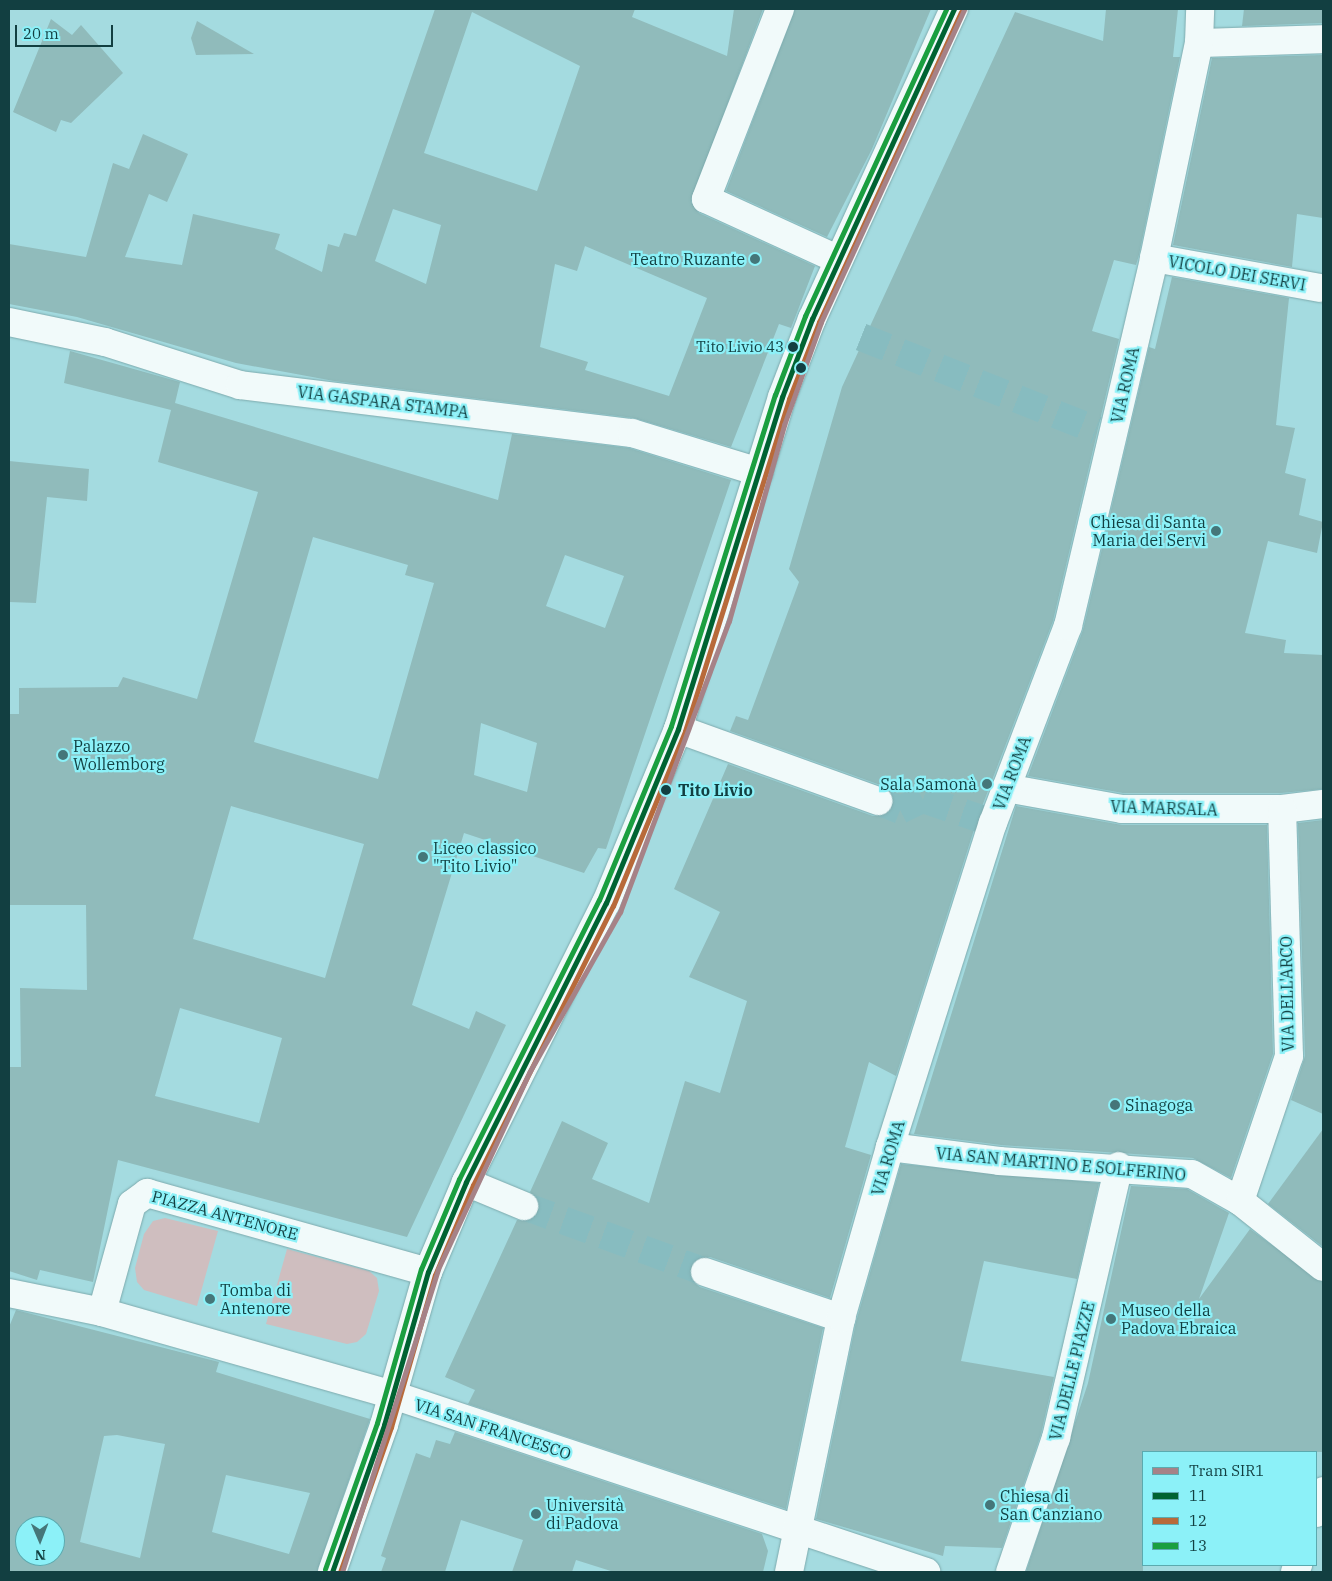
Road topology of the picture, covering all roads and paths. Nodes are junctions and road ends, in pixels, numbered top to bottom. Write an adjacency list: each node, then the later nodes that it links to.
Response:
1 (780, 9): 7 (street)
2 (954, 9): 7 (street)
3 (1200, 9): 5 (street, VIA ROMA)
4 (1317, 40): 5 (street)
5 (1199, 43): 6 (street, VIA ROMA)
6 (1154, 258): 8 (street, VICOLO DEI SERVI); 12 (street, VIA ROMA)
7 (839, 260): 10 (street)
8 (1320, 288)
9 (9, 322): 10 (street, VIA GASPARA STAMPA)
10 (758, 472): 11 (street)
11 (678, 729): 13 (street); 18 (street)
12 (1006, 788): 15 (street, VIA MARSALA); 16 (street, VIA ROMA)
13 (878, 801)
14 (1323, 804): 15 (street, VIA MARSALA)
15 (1282, 809): 19 (street, VIA DELL'ARCO)
16 (900, 1148): 17 (street, VIA SAN MARTINO E SOLFERINO); 26 (street, VIA ROMA)
17 (1120, 1166): 19 (street, VIA SAN MARTINO E SOLFERINO); 34 (street, VIA DELLE PIAZZE)
18 (466, 1182): 20 (street); 22 (street)
19 (1240, 1201): 21 (street, VIA SAN MARTINO E SOLFERINO)
20 (524, 1206)
21 (1323, 1267)
22 (428, 1272): 25 (street, PIAZZA ANTENORE); 27 (street)
23 (705, 1272): 26 (street)
24 (9, 1293): 25 (street, VIA SAN FRANCESCO)
25 (102, 1312): 27 (street, VIA SAN FRANCESCO)
26 (841, 1318): 30 (street, VIA ROMA)
27 (393, 1395): 30 (street, VIA SAN FRANCESCO); 31 (street)
28 (1323, 1491): 29 (street)
29 (1317, 1509)
30 (799, 1531): 32 (street, VIA ROMA); 33 (street, VIA SAN FRANCESCO)
31 (332, 1572)
32 (789, 1572)
33 (926, 1572)
34 (1010, 1572)

